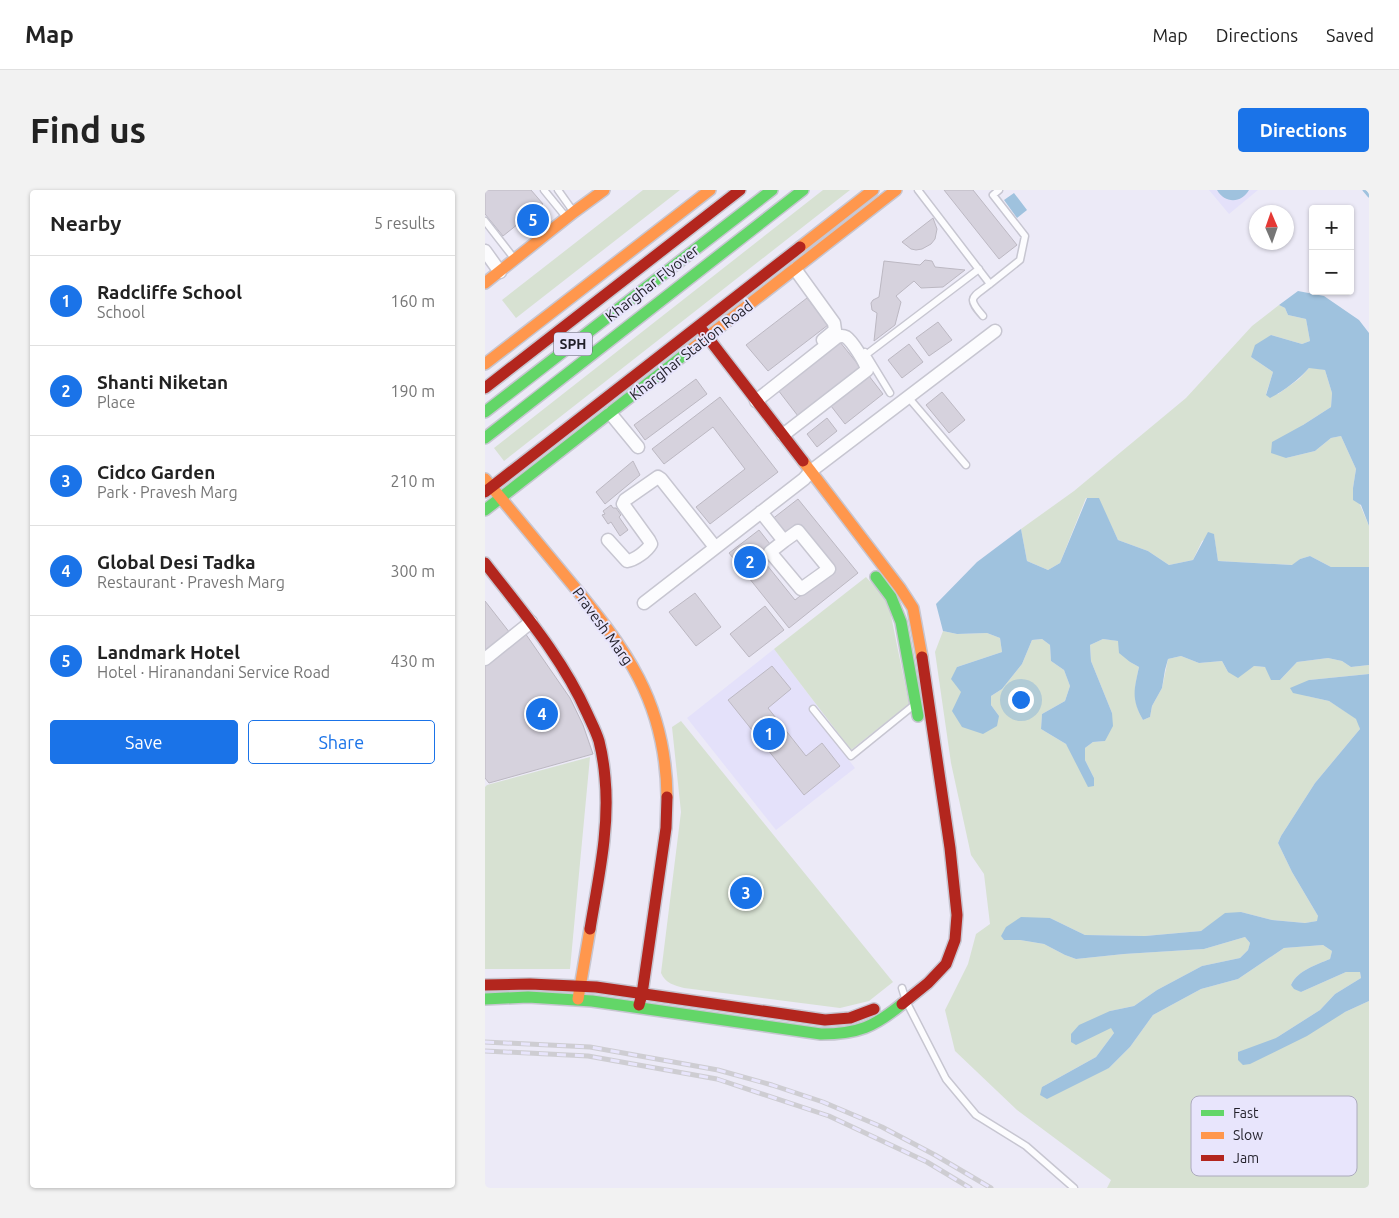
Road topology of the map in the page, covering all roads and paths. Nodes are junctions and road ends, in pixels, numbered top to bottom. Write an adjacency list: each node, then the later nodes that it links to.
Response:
1 (544, 190): 12 (lane)
2 (557, 190): 12 (lane)
3 (710, 190): 27 (main road)
4 (740, 190): 28 (main road, Kharghar Flyover / SPH)
5 (772, 190): 32 (main road, Kharghar Flyover / SPH)
6 (803, 190): 35 (main road)
7 (873, 190): 22 (main road, Kharghar Station Road)
8 (896, 190): 16 (main road, Kharghar Station Road)
9 (918, 190): 17 (lane)
10 (999, 190): 20 (lane)
11 (601, 191): 12 (main road)
12 (570, 215): 15 (main road)
13 (485, 220): 15 (lane)
14 (485, 251): 18 (street)
15 (515, 259): 18 (main road)
16 (795, 269): 25 (main road, Kharghar Station Road); 31 (street)
17 (979, 269): 20 (lane); 26 (lane)
18 (500, 272): 19 (main road)
19 (485, 283)
20 (989, 284): 21 (lane)
21 (983, 316)
22 (696, 329): 25 (main road); 39 (main road, Kharghar Station Road)
23 (995, 331): 30 (street)
24 (848, 332): 26 (lane)
25 (704, 340): 31 (main road); 33 (main road, Kharghar Station Road); 38 (main road)
26 (867, 354): 29 (lane)
27 (485, 364)
28 (485, 388)
29 (890, 393)
30 (908, 396): 37 (lane); 38 (street)
31 (755, 398): 34 (main road); 34 (street)
32 (485, 412)
33 (610, 413): 36 (street); 40 (main road, Kharghar Station Road)
34 (783, 435): 38 (main road)
35 (485, 438)
36 (638, 447)
37 (966, 465)
38 (807, 475): 42 (street); 43 (main road); 52 (main road)
39 (487, 486): 40 (main road, Pravesh Marg)
40 (501, 498): 41 (main road, Kharghar Station Road); 59 (main road, Pravesh Marg)
41 (485, 510)
42 (761, 512): 45 (street); 46 (street)
43 (845, 534)
44 (608, 540): 46 (street)
45 (784, 541): 45 (street)
46 (715, 547): 49 (street)
47 (485, 563): 50 (main road)
48 (868, 565): 53 (main road)
49 (644, 603)
50 (531, 622): 51 (street); 57 (main road)
51 (485, 659)
52 (928, 698): 53 (lane); 62 (main road)
53 (916, 704): 54 (lane); 55 (main road)
54 (813, 709)
55 (919, 723)
56 (485, 985): 57 (main road)
57 (581, 986): 59 (main road); 61 (main road)
58 (902, 988): 62 (lane)
59 (643, 994): 63 (main road); 64 (main road, Pravesh Marg)
60 (485, 999): 61 (main road)
61 (577, 1000): 64 (main road)
62 (906, 1001): 64 (main road); 65 (lane)
63 (881, 1005)
64 (638, 1007)
65 (1074, 1188)

